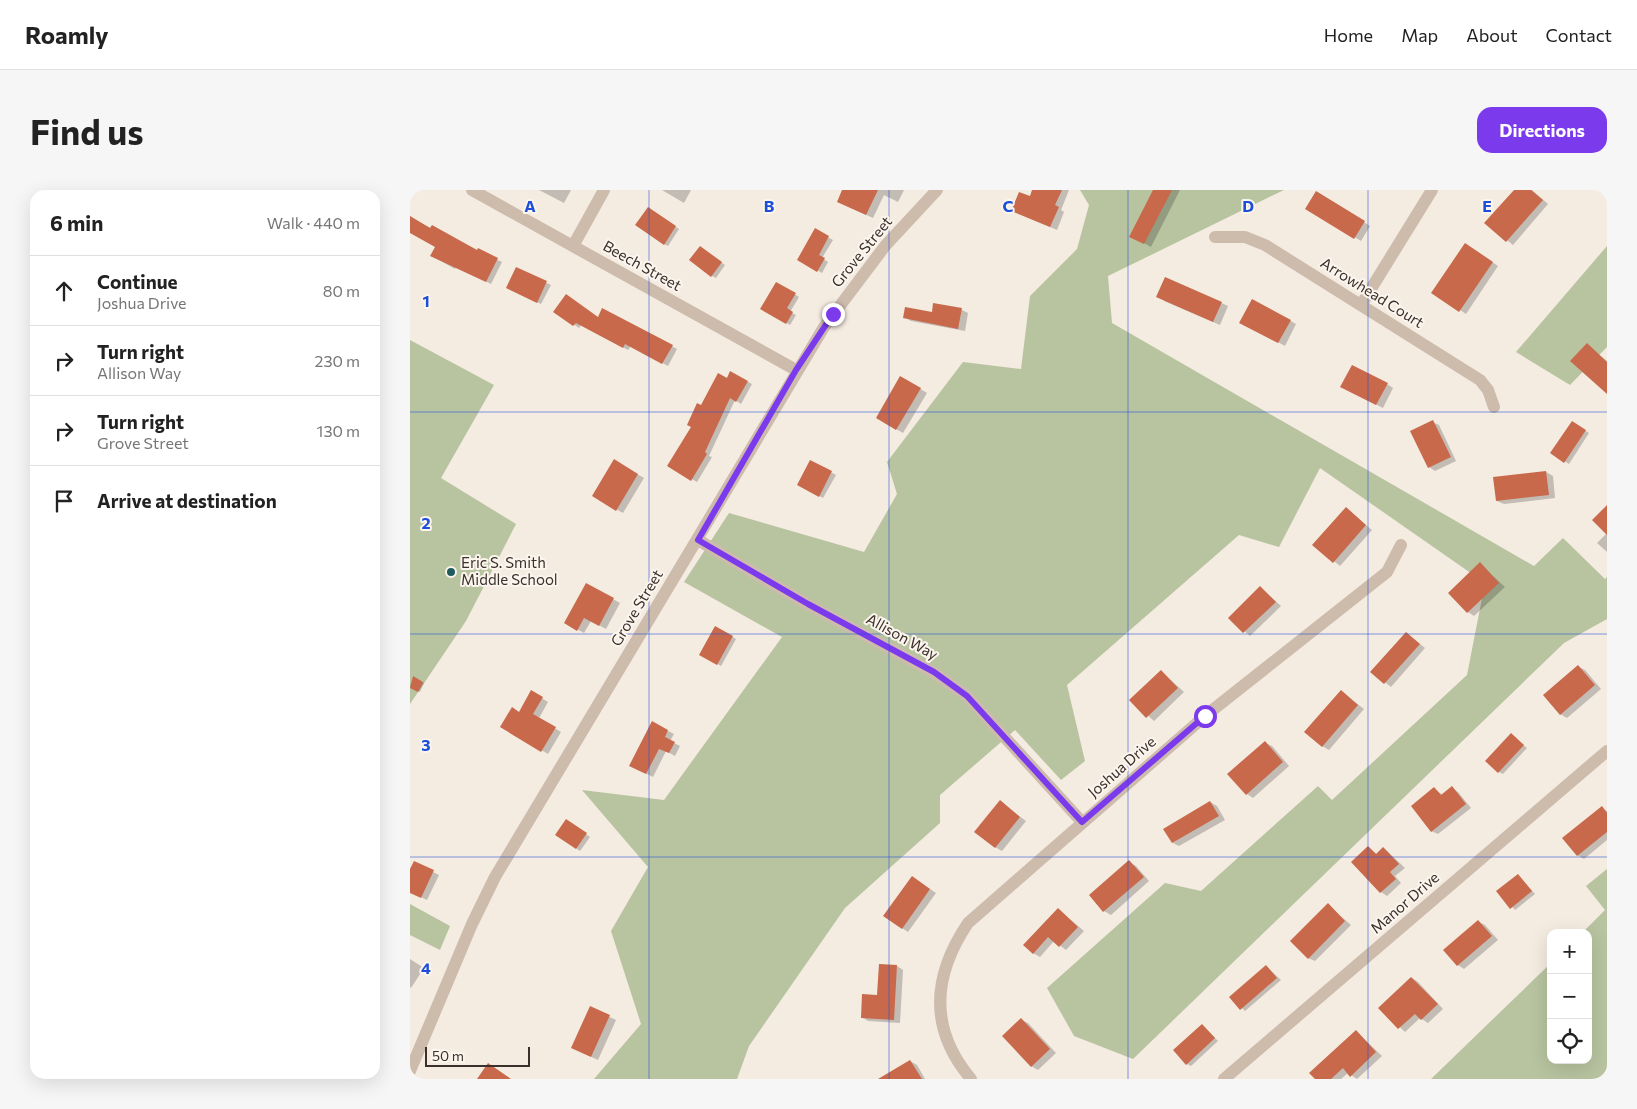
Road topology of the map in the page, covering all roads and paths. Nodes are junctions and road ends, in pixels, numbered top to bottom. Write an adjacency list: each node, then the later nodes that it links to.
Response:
1 (472, 190): 6 (street, Beech Street)
2 (604, 190): 6 (street)
3 (938, 190): 8 (street, Grove Street)
4 (1432, 190): 7 (street)
5 (1215, 236): 7 (street, Arrowhead Court)
6 (573, 246): 8 (street, Beech Street)
7 (1362, 305): 9 (street, Arrowhead Court)
8 (796, 370): 10 (street, Grove Street)
9 (1494, 407)
10 (698, 540): 13 (street, Allison Way); 14 (street, Grove Street)
11 (1401, 545): 13 (street, Joshua Drive)
12 (1607, 751): 16 (street, Manor Drive)
13 (1082, 822): 15 (street, Joshua Drive)
14 (410, 1071)
15 (971, 1079)
16 (1224, 1079)

